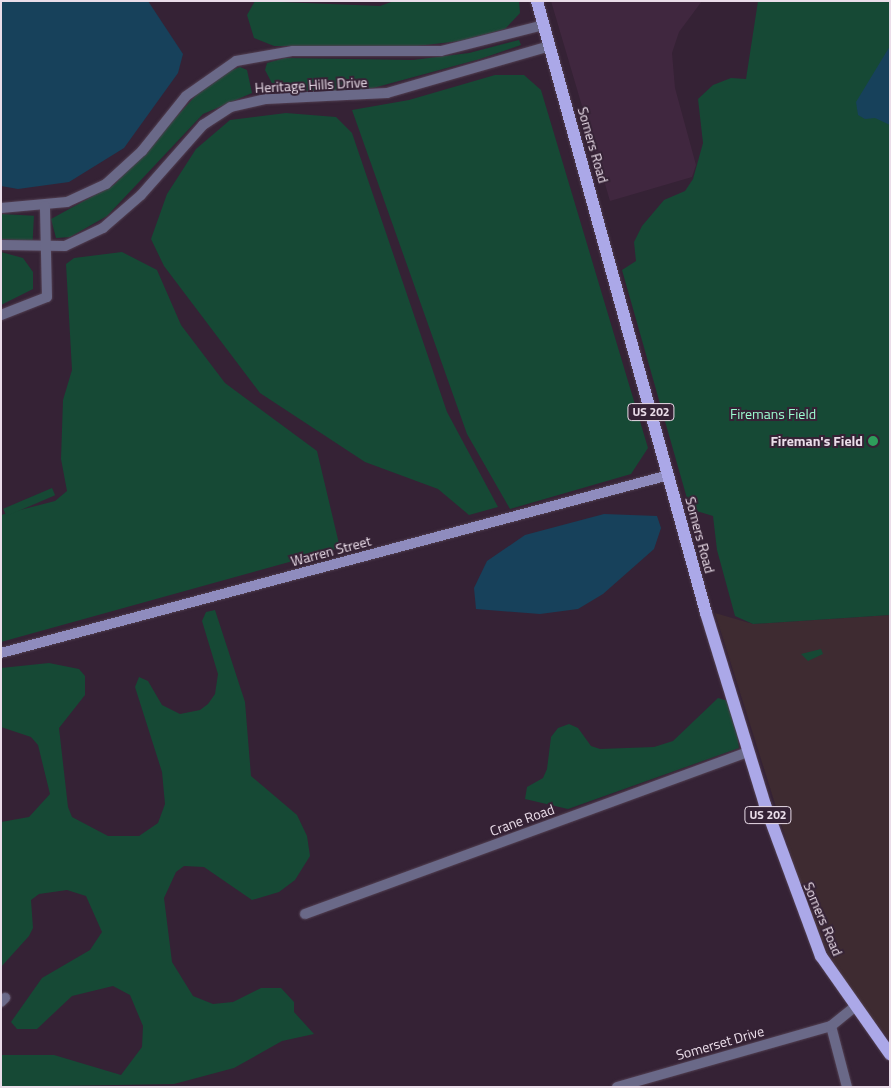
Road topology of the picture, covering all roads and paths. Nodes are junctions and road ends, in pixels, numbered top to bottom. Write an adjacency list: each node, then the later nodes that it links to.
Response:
1 (537, 1): 2 (main road, Somers Road / US 202)
2 (544, 25): 3 (main road, Somers Road / US 202); 4 (street)
3 (550, 46): 7 (street, Heritage Hills Drive); 9 (main road, Somers Road / US 202)
4 (45, 206): 5 (street); 7 (street)
5 (1, 208)
6 (1, 245): 7 (street, Heritage Hills Drive)
7 (46, 249): 8 (street)
8 (1, 315)
9 (669, 475): 10 (street, Warren Street); 11 (main road, Somers Road / US 202)
10 (1, 653)
11 (748, 752): 12 (street, Crane Road); 13 (main road, Somers Road / US 202)
12 (306, 914)
13 (853, 1008): 14 (street); 15 (main road, Somers Road / US 202)
14 (831, 1026): 16 (street, Somerset Drive); 17 (street)
15 (890, 1054)
16 (617, 1087)
17 (847, 1087)

